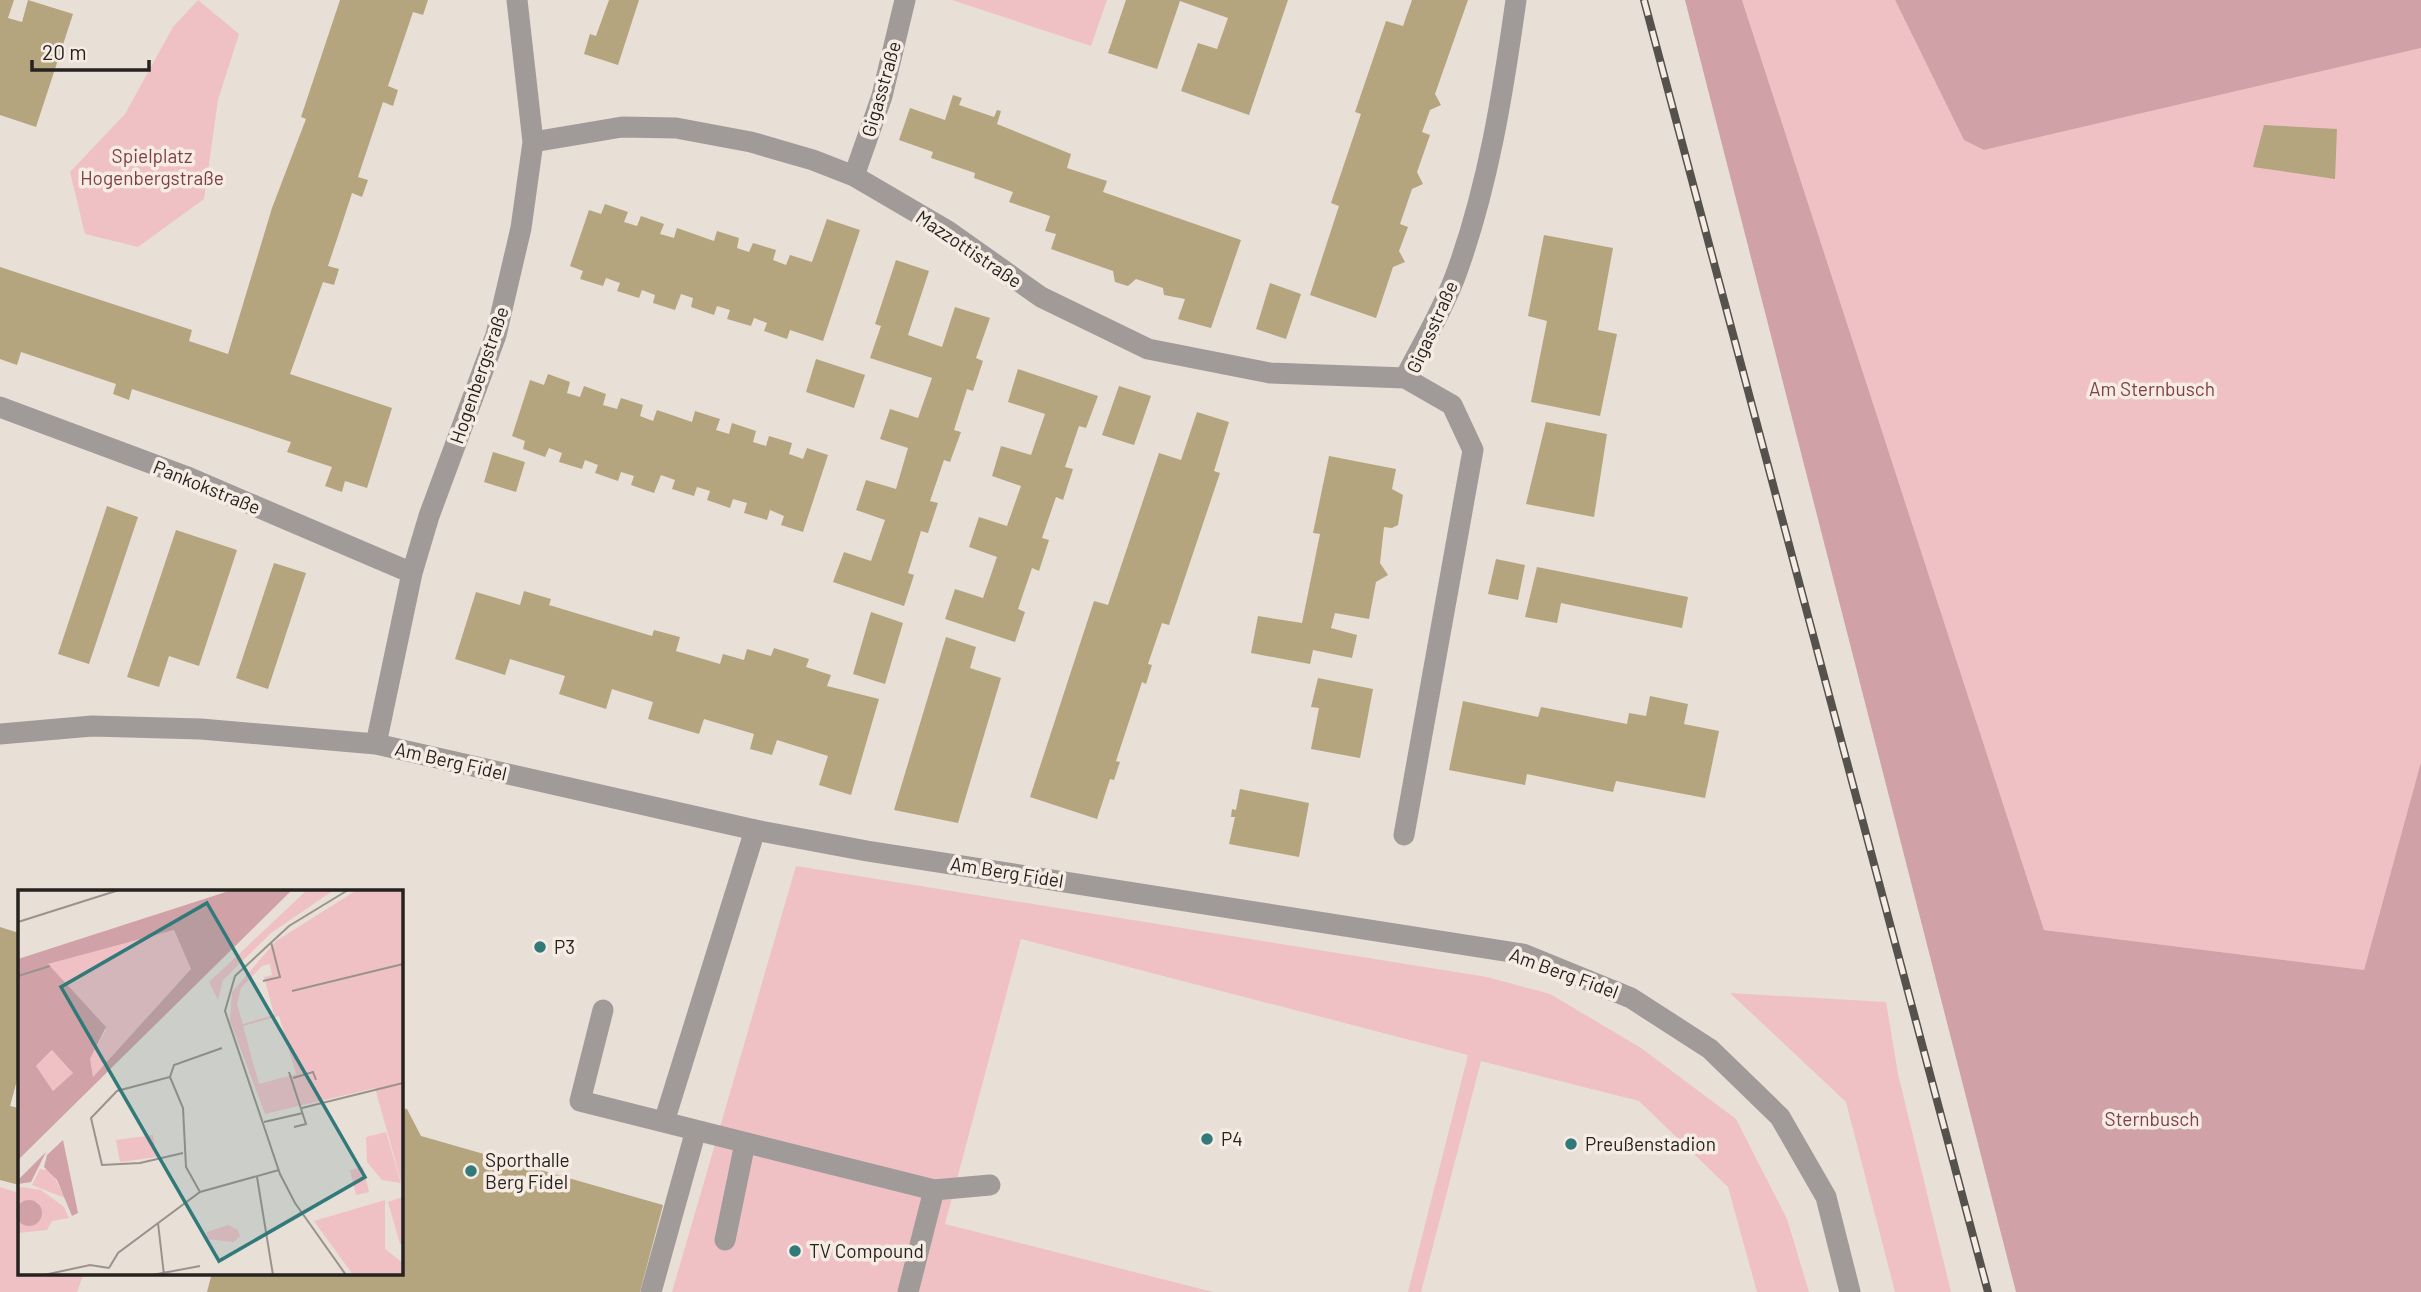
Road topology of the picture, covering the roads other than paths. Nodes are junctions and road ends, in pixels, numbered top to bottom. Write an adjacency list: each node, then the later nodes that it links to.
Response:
1 (517, 0): 4 (street, Hogenbergstraße)
2 (905, 0): 5 (street, Gigasstraße)
3 (1516, 0): 6 (street, Gigasstraße)
4 (533, 142): 5 (street, Mazzottistraße); 8 (street, Hogenbergstraße)
5 (854, 176): 6 (street, Mazzottistraße)
6 (1405, 378): 12 (street, Gigasstraße)
7 (0, 407): 8 (street, Pankokstraße)
8 (412, 573): 10 (street, Hogenbergstraße)
9 (0, 734): 10 (street, Am Berg Fidel)
10 (376, 744): 11 (street, Am Berg Fidel)
11 (755, 830): 14 (street); 22 (street, Am Berg Fidel)
12 (1404, 835)
13 (603, 1010): 14 (street)
14 (664, 1122): 15 (street)
15 (696, 1130): 16 (street); 20 (street)
16 (745, 1143): 18 (street); 19 (street)
17 (990, 1185): 18 (street)
18 (934, 1190): 21 (street)
19 (725, 1240)
20 (651, 1292)
21 (908, 1292)
22 (1850, 1292)

